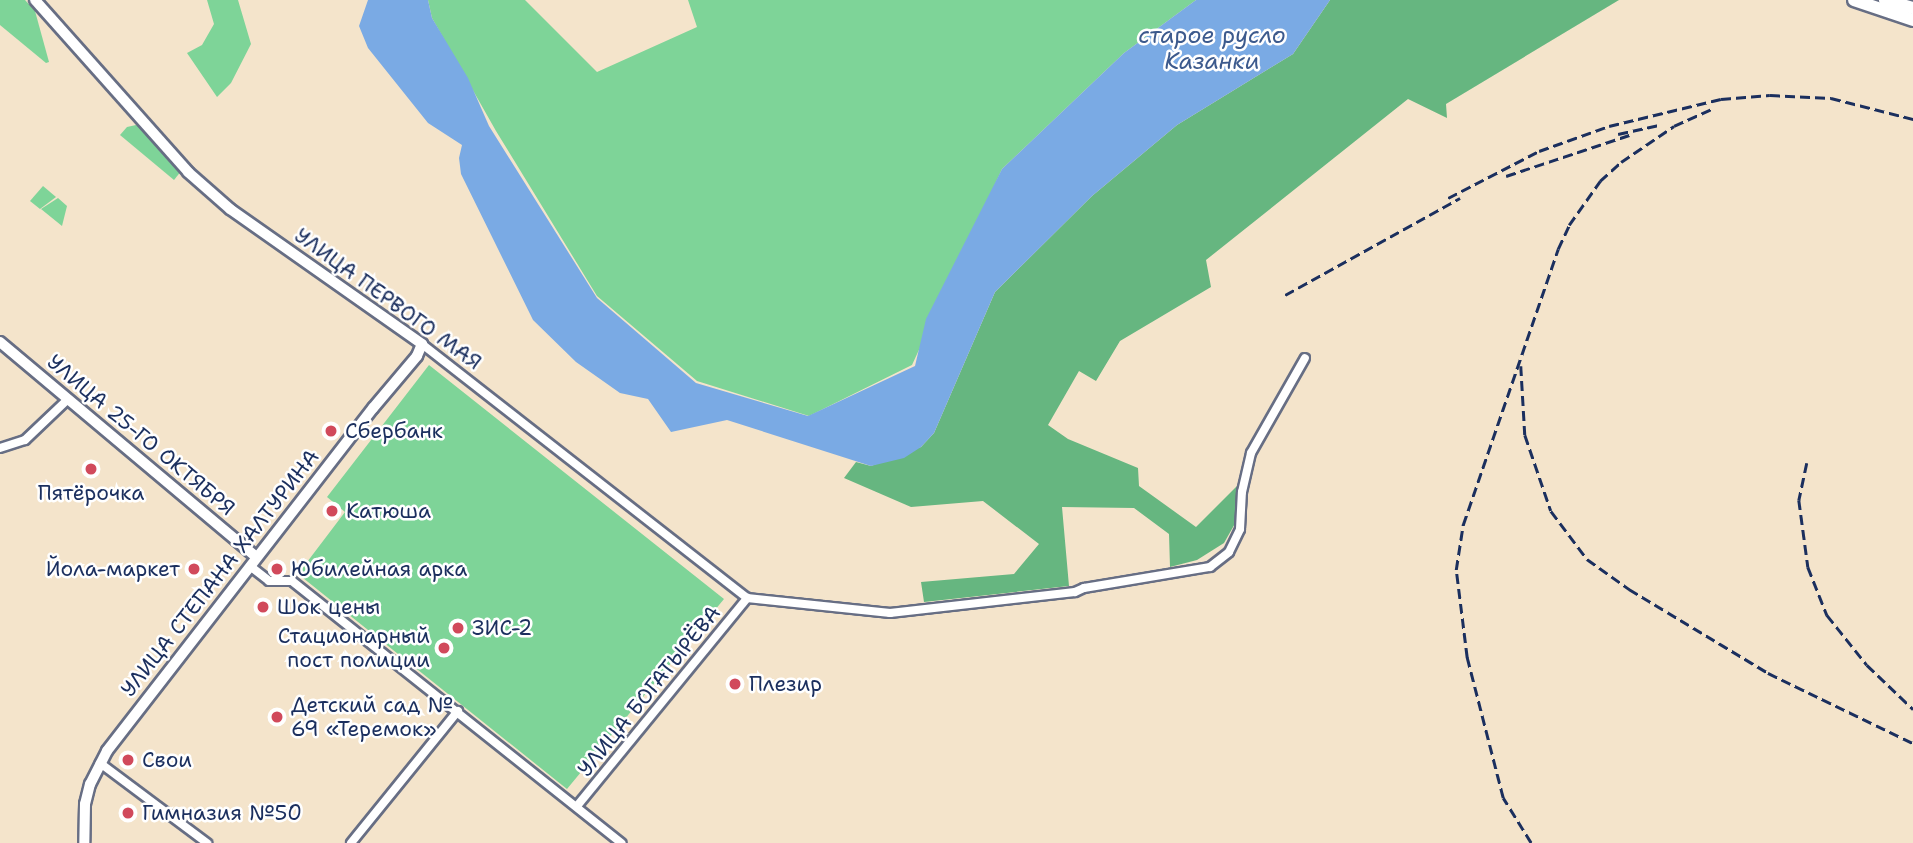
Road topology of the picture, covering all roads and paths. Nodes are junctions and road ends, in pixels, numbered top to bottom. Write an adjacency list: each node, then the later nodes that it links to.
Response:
1 (36, 0): 7 (street, УЛИЦА ПЕРВОГО МАЯ)
2 (1854, 0): 5 (main road)
3 (1885, 0): 4 (main road)
4 (1913, 8)
5 (1913, 20)
6 (0, 342): 9 (street, УЛИЦА 25-ГО ОКТЯБРЯ)
7 (422, 344): 11 (street, УЛИЦА СТЕПАНА ХАЛТУРИНА); 12 (street, УЛИЦА ПЕРВОГО МАЯ)
8 (1305, 358): 12 (street)
9 (68, 399): 10 (street); 11 (street, УЛИЦА 25-ГО ОКТЯБРЯ)
10 (0, 448)
11 (253, 562): 13 (street, УЛИЦА БОГАТЫРЁВА); 14 (street, УЛИЦА СТЕПАНА ХАЛТУРИНА)
12 (747, 598): 15 (street, УЛИЦА БОГАТЫРЁВА)
13 (458, 711): 15 (street, УЛИЦА БОГАТЫРЁВА); 18 (street)
14 (100, 763): 16 (street, УЛИЦА СТЕПАНА ХАЛТУРИНА); 17 (street)
15 (578, 806): 19 (street, УЛИЦА БОГАТЫРЁВА)
16 (84, 843)
17 (207, 843)
18 (351, 843)
19 (621, 843)

